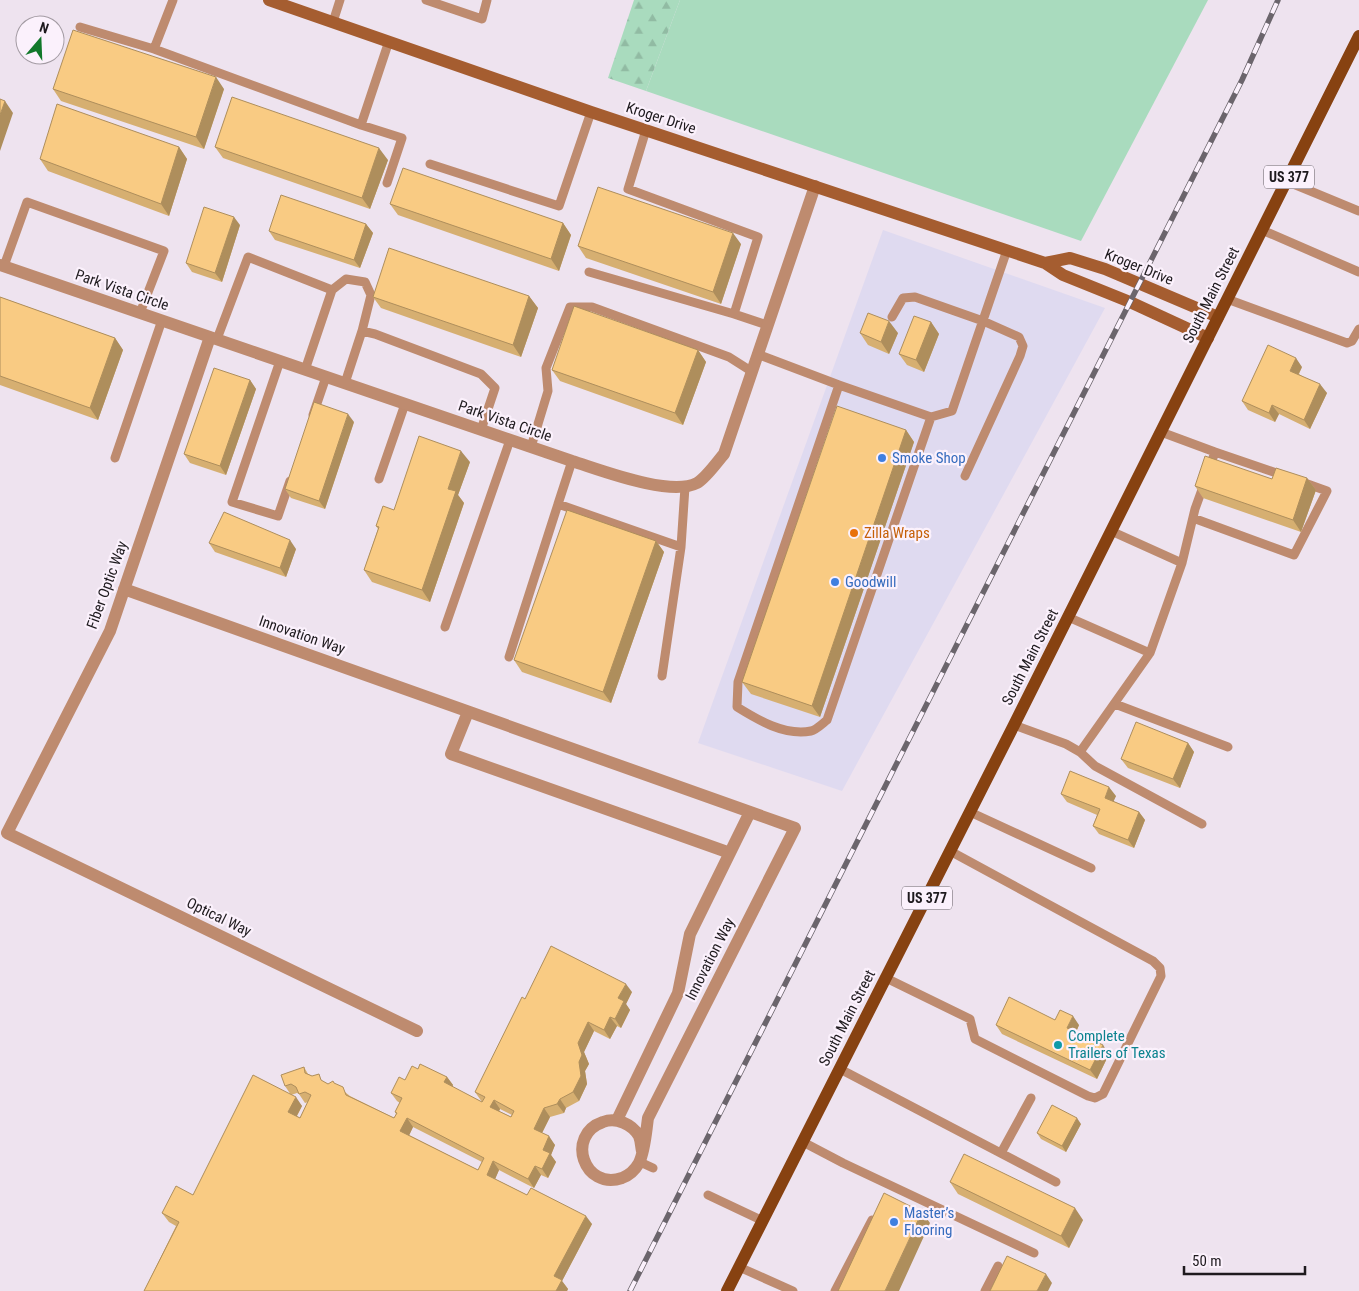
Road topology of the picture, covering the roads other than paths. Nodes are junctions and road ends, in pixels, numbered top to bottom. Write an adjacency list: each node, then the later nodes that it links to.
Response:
1 (173, 0): 10 (lane)
2 (269, 0): 6 (main road, Kroger Drive)
3 (340, 0): 6 (lane)
4 (426, 0): 5 (lane)
5 (487, 0)
6 (333, 22): 9 (main road, Kroger Drive)
7 (80, 27): 10 (lane)
8 (1359, 36): 15 (main road, South Main Street / US 377)
9 (389, 41): 11 (main road, Kroger Drive); 12 (lane)
10 (154, 49): 12 (lane)
11 (591, 112): 13 (main road, Kroger Drive); 14 (lane)
12 (361, 125): 16 (lane)
13 (646, 130): 17 (main road, Kroger Drive); 28 (lane)
14 (430, 164)
15 (1286, 181): 18 (lane); 19 (main road, South Main Street / US 377)
16 (387, 183)
17 (815, 186): 20 (main road, Kroger Drive); 33 (street)
18 (1359, 211)
19 (1262, 230): 24 (lane); 26 (main road, South Main Street / US 377)
20 (1007, 250): 21 (main road, Kroger Drive); 32 (lane)
21 (1045, 263): 30 (main road, Kroger Drive); 37 (main road, Kroger Drive)
22 (2, 266): 27 (street, Park Vista Circle); 27 (lane)
23 (589, 272): 28 (lane)
24 (1359, 272)
25 (332, 290): 35 (lane); 36 (lane); 40 (lane)
26 (1227, 298): 30 (main road, South Main Street / US 377); 34 (lane)
27 (140, 313): 31 (street, Park Vista Circle)
28 (734, 314): 33 (lane)
29 (892, 317): 32 (lane)
30 (1218, 317): 37 (main road, South Main Street / US 377)
31 (162, 320): 36 (street, Park Vista Circle); 53 (lane)
32 (982, 321): 46 (lane); 56 (lane)
33 (767, 325): 38 (street)
34 (1359, 329)
35 (362, 330): 43 (lane); 48 (lane)
36 (214, 338): 39 (street, Park Vista Circle); 64 (street, Fiber Optic Way)
37 (1208, 338): 49 (main road, South Main Street / US 377)
38 (757, 354): 41 (street); 44 (lane)
39 (280, 361): 40 (street, Park Vista Circle); 55 (lane)
40 (305, 370): 42 (street, Park Vista Circle)
41 (751, 371): 51 (lane); 58 (street)
42 (326, 377): 43 (street, Park Vista Circle); 47 (lane)
43 (344, 383): 45 (street, Park Vista Circle)
44 (839, 386): 46 (lane); 46 (lane)
45 (405, 404): 48 (street, Park Vista Circle); 57 (lane)
46 (931, 418)
47 (310, 423)
48 (482, 430): 50 (street, Park Vista Circle)
49 (1161, 432): 52 (lane); 61 (main road, South Main Street / US 377)
50 (510, 440): 51 (street, Park Vista Circle); 66 (lane)
51 (530, 447): 54 (street, Park Vista Circle)
52 (1215, 452): 60 (lane); 60 (lane)
53 (116, 458)
54 (572, 461): 58 (street, Park Vista Circle); 59 (lane)
55 (294, 470)
56 (965, 476)
57 (379, 479)
58 (685, 487): 62 (lane)
59 (558, 504): 62 (lane); 68 (lane)
60 (1193, 518): 63 (lane)
61 (1111, 532): 63 (lane); 65 (main road, South Main Street / US 377)
62 (681, 547): 69 (lane)
63 (1182, 563): 67 (lane)
64 (124, 590): 71 (street, Innovation Way); 78 (street, Fiber Optic Way)
65 (1068, 616): 67 (lane); 72 (main road, South Main Street / US 377)
66 (445, 627)
67 (1150, 653): 70 (lane)
68 (509, 656)
69 (662, 676)
70 (1115, 704): 73 (lane); 74 (lane)
71 (468, 712): 75 (street, Innovation Way); 80 (street)
72 (1014, 725): 74 (lane); 76 (main road, South Main Street / US 377)
73 (1228, 747)
74 (1080, 752): 77 (lane)
75 (750, 812): 80 (street, Innovation Way); 89 (street, Innovation Way)
76 (970, 812): 79 (main road, South Main Street / US 377); 81 (lane)
77 (1202, 824)
78 (7, 833): 83 (street, Optical Way)
79 (950, 851): 82 (main road, South Main Street / US 377); 82 (lane)
80 (730, 853): 86 (street, Innovation Way)
81 (1092, 868)
82 (886, 978): 84 (main road, South Main Street / US 377)
83 (417, 1031)
84 (840, 1069): 87 (main road, South Main Street / US 377); 88 (lane)
85 (1031, 1098): 88 (lane)
86 (616, 1120): 89 (street); 89 (street)
87 (802, 1142): 94 (main road, South Main Street / US 377); 95 (lane)
88 (1001, 1154): 91 (lane)
89 (641, 1156): 90 (lane)
90 (653, 1168)
91 (1056, 1182)
92 (708, 1195): 94 (lane)
93 (874, 1215): 100 (lane)
94 (763, 1221): 97 (main road, South Main Street / US 377)
95 (1034, 1253)
96 (998, 1266): 101 (lane)
97 (739, 1267): 98 (main road, South Main Street / US 377); 99 (lane)
98 (727, 1291)
99 (793, 1291)
100 (835, 1291)
101 (985, 1291)

